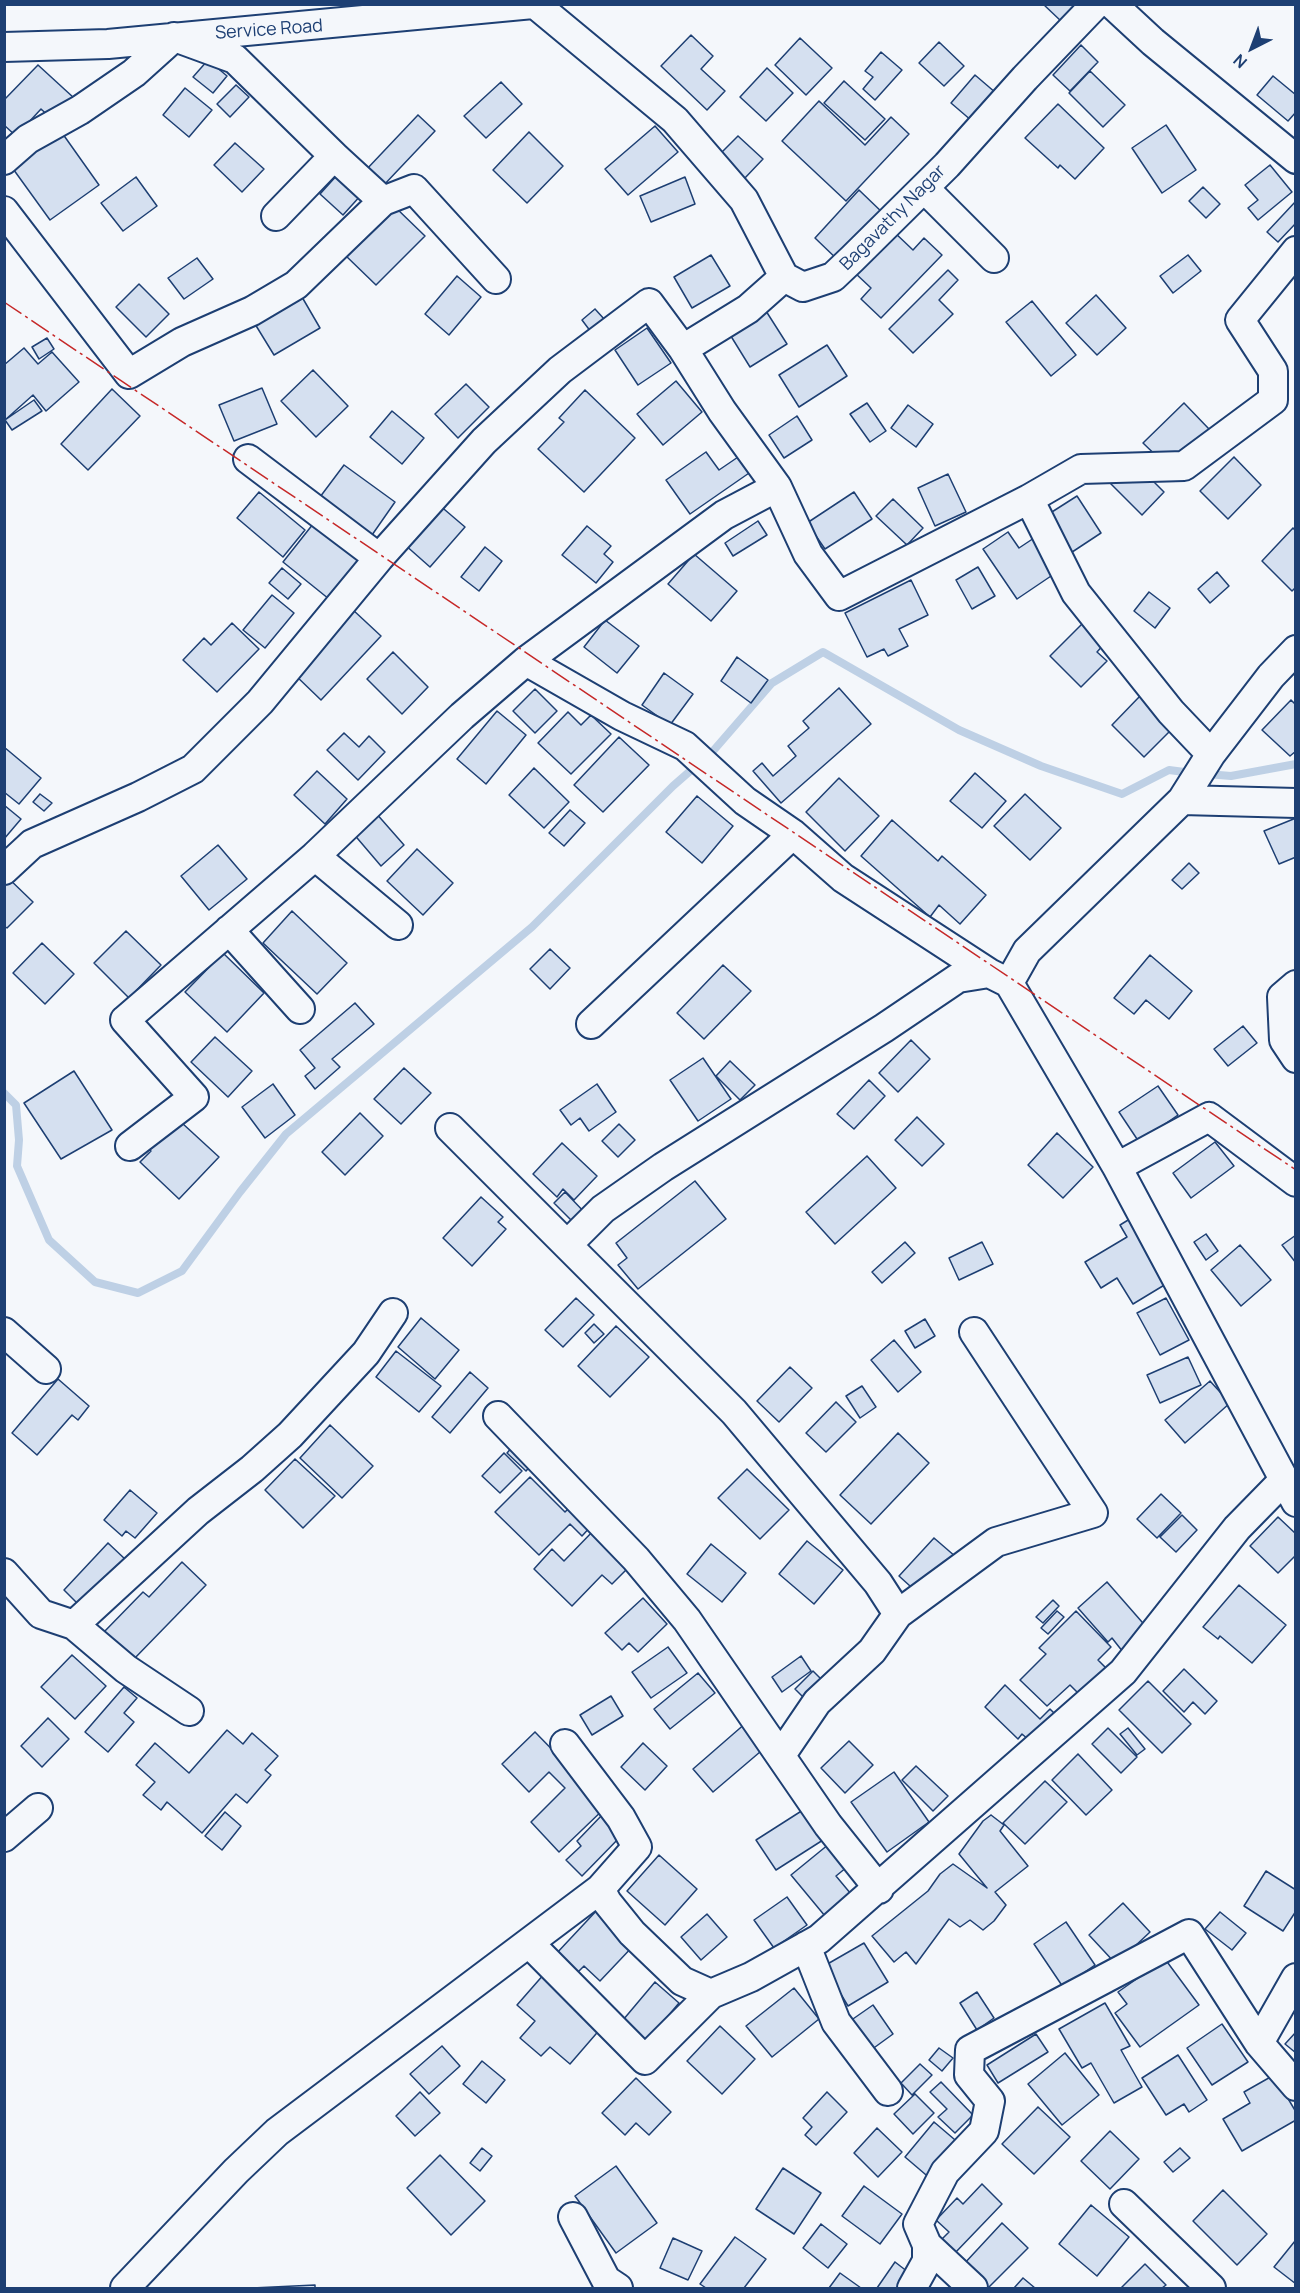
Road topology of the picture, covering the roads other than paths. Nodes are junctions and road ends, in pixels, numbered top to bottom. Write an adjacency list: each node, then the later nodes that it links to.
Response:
1 (534, 4): 4 (street, Service Road); 15 (street)
2 (1096, 4): 9 (street, Bagavathy Nagar)
3 (1112, 4): 7 (street)
4 (174, 37): 5 (street, Service Road); 6 (street); 8 (street)
5 (4, 46)
6 (334, 156): 10 (street); 12 (street)
7 (1296, 159)
8 (4, 160)
9 (924, 188): 14 (street); 15 (street, Bagavathy Nagar)
10 (383, 201): 11 (street); 16 (street)
11 (4, 211)
12 (276, 216)
13 (1296, 250): 20 (street)
14 (994, 258)
15 (784, 277): 17 (street)
16 (496, 279)
17 (682, 349): 19 (street); 21 (street)
18 (248, 459): 21 (street)
19 (777, 487): 20 (street); 23 (street)
20 (1029, 499): 24 (street)
21 (379, 558): 28 (street)
22 (1296, 650): 24 (street)
23 (526, 661): 26 (street); 27 (street)
24 (1197, 776): 25 (street); 31 (street)
25 (1296, 802)
26 (793, 834): 31 (street); 34 (street)
27 (315, 856): 29 (street); 30 (street)
28 (4, 870)
29 (398, 925)
30 (229, 930): 33 (street); 37 (street)
31 (999, 978): 38 (street); 40 (street)
32 (1296, 985): 35 (street)
33 (300, 1009)
34 (591, 1024)
35 (1296, 1058)
36 (450, 1128): 40 (street)
37 (130, 1146)
38 (1117, 1167): 39 (street); 46 (street)
39 (1296, 1182)
40 (567, 1245): 48 (street)
41 (393, 1313): 49 (street)
42 (4, 1332): 44 (street)
43 (974, 1332): 48 (street)
44 (46, 1369)
45 (498, 1416): 52 (street)
46 (1289, 1491): 56 (street)
47 (4, 1573): 49 (street)
48 (898, 1614): 52 (street)
49 (74, 1625): 50 (street)
50 (189, 1711)
51 (565, 1744): 55 (street)
52 (781, 1755): 56 (street)
53 (38, 1808): 54 (street)
54 (4, 1837)
55 (600, 1889): 57 (street); 60 (street)
56 (879, 1889): 58 (street)
57 (529, 1943): 60 (street); 67 (street)
58 (806, 1946): 60 (street); 63 (street)
59 (1296, 1978): 61 (street)
60 (711, 1994)
61 (1259, 2043): 62 (street); 66 (street)
62 (1296, 2086)
63 (888, 2091)
64 (1124, 2204): 71 (street)
65 (573, 2217): 68 (street)
66 (927, 2245): 69 (street); 70 (street)
67 (125, 2289)
68 (618, 2289)
69 (912, 2289)
70 (973, 2289)
71 (1211, 2289)

